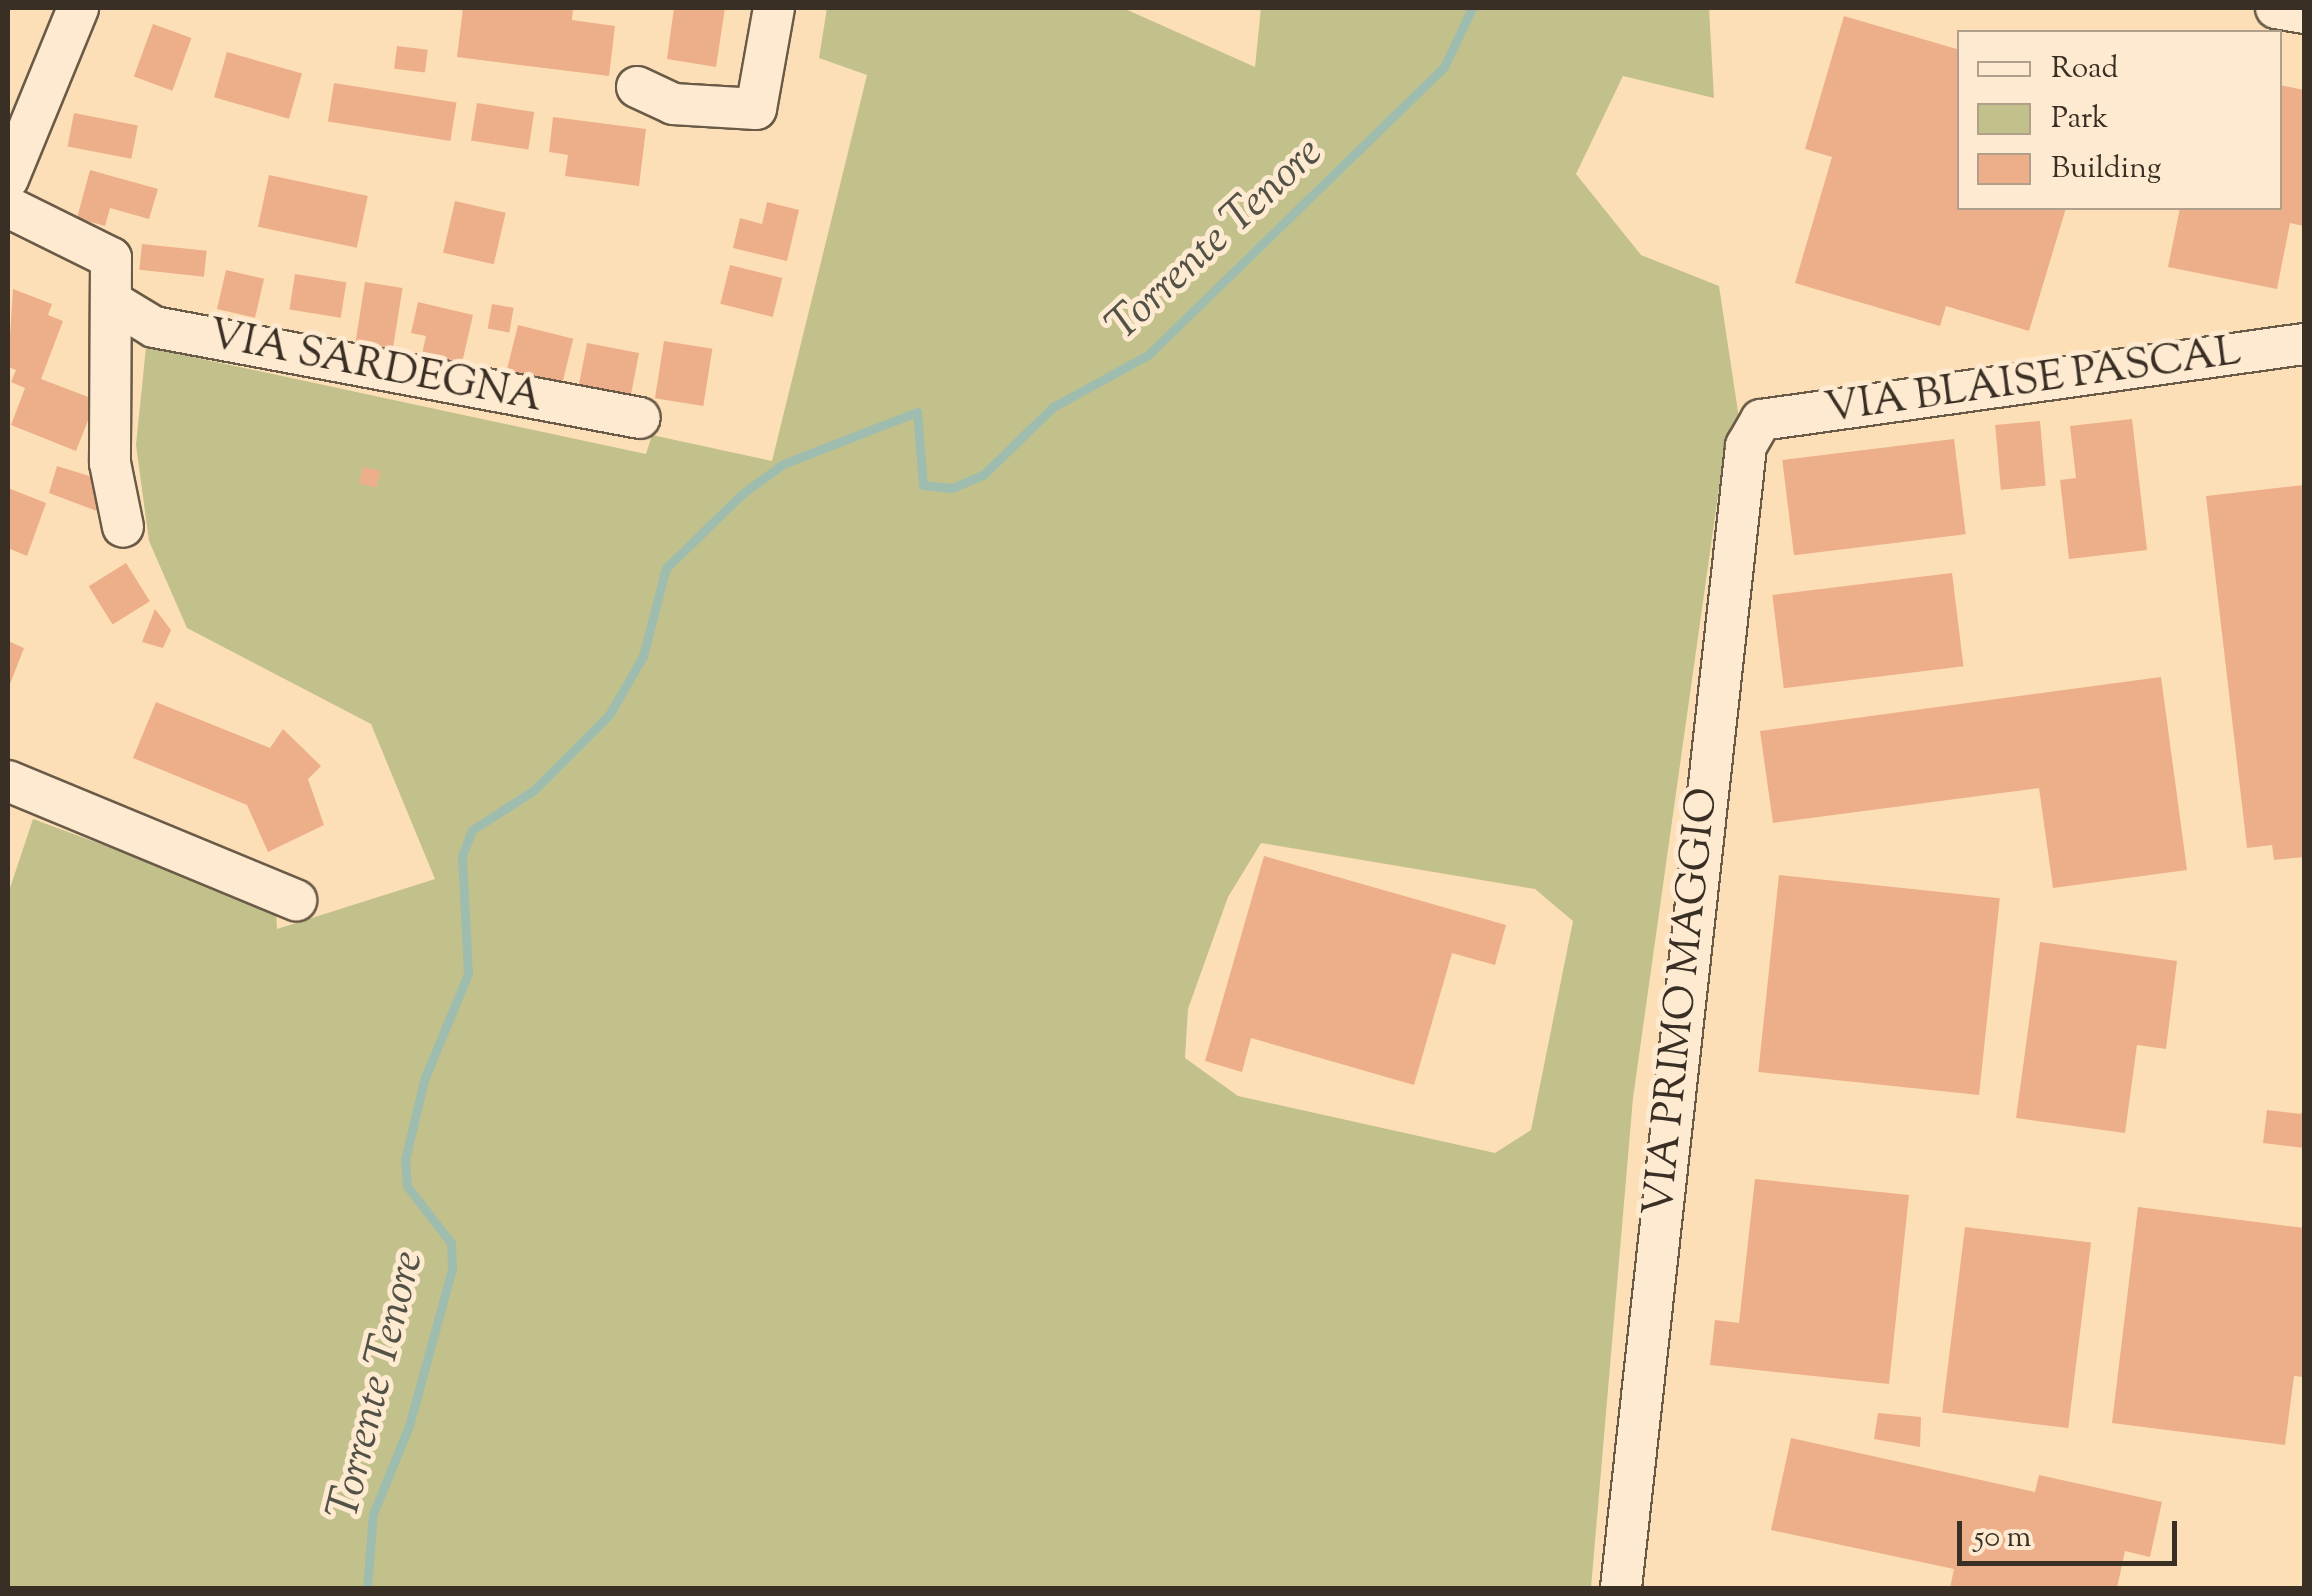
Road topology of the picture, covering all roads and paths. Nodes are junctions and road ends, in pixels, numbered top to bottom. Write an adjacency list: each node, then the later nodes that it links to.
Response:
1 (78, 8): 6 (street)
2 (774, 8): 5 (street)
3 (2276, 8): 4 (street)
4 (2304, 13)
5 (637, 86)
6 (8, 179)
7 (8, 207): 8 (street)
8 (116, 304): 10 (street, VIA SARDEGNA); 12 (street)
9 (2304, 344): 11 (street, VIA BLAISE PASCAL)
10 (640, 418)
11 (1761, 420): 15 (street, VIA PRIMO MAGGIO)
12 (123, 526)
13 (8, 781): 14 (street)
14 (296, 900)
15 (1621, 1588)

